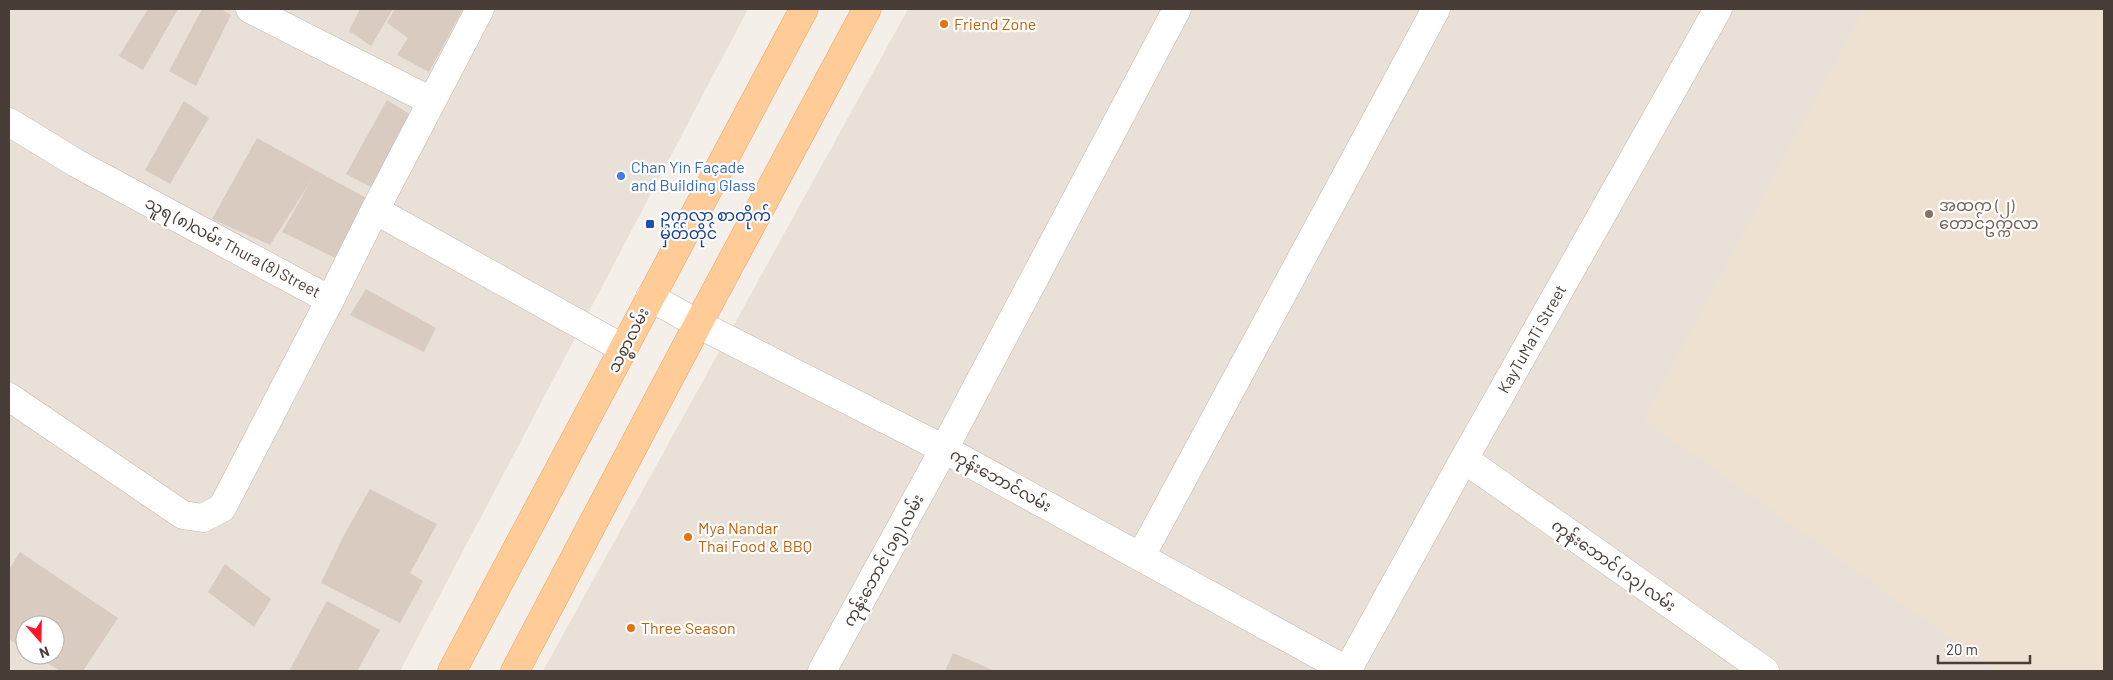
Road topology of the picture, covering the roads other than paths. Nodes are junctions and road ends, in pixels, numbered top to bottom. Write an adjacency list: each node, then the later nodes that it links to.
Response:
1 (250, 9): 8 (street)
2 (480, 9): 8 (street, သူရ (၈)လမ်း Thura (8) Street)
3 (804, 9): 11 (main road, သစ္စာလမ်း)
4 (867, 9): 13 (main road)
5 (1177, 9): 16 (street, ကုန်းဘောင် (၁၅) လမ်း)
6 (1436, 9): 18 (street)
7 (1718, 9): 17 (street, KayTuMaTi Street)
8 (431, 101): 10 (street, သူရ (၈)လမ်း Thura (8) Street)
9 (9, 122): 12 (street, သူရ (၈)လမ်း Thura (8) Street)
10 (375, 210): 12 (street, သူရ (၈)လမ်း Thura (8) Street); 14 (street)
11 (650, 297): 13 (street, ကုန်းဘောင်လမ်း); 14 (main road, သစ္စာလမ်း)
12 (330, 300): 15 (street)
13 (698, 324): 16 (street, ကုန်းဘောင်လမ်း); 21 (main road)
14 (624, 349): 20 (main road, သစ္စာလမ်း)
15 (9, 397)
16 (944, 448): 18 (street, ကုန်းဘောင်လမ်း); 19 (street, ကုန်းဘောင် (၁၅) လမ်း)
17 (1464, 458): 22 (street, KayTuMaTi Street); 23 (street, ကုန်းဘောင် (၁၃) လမ်း)
18 (1141, 556): 22 (street, ကုန်းဘောင်လမ်း)
19 (827, 670)
20 (452, 671)
21 (515, 671)
22 (1347, 671)
23 (1765, 671)

